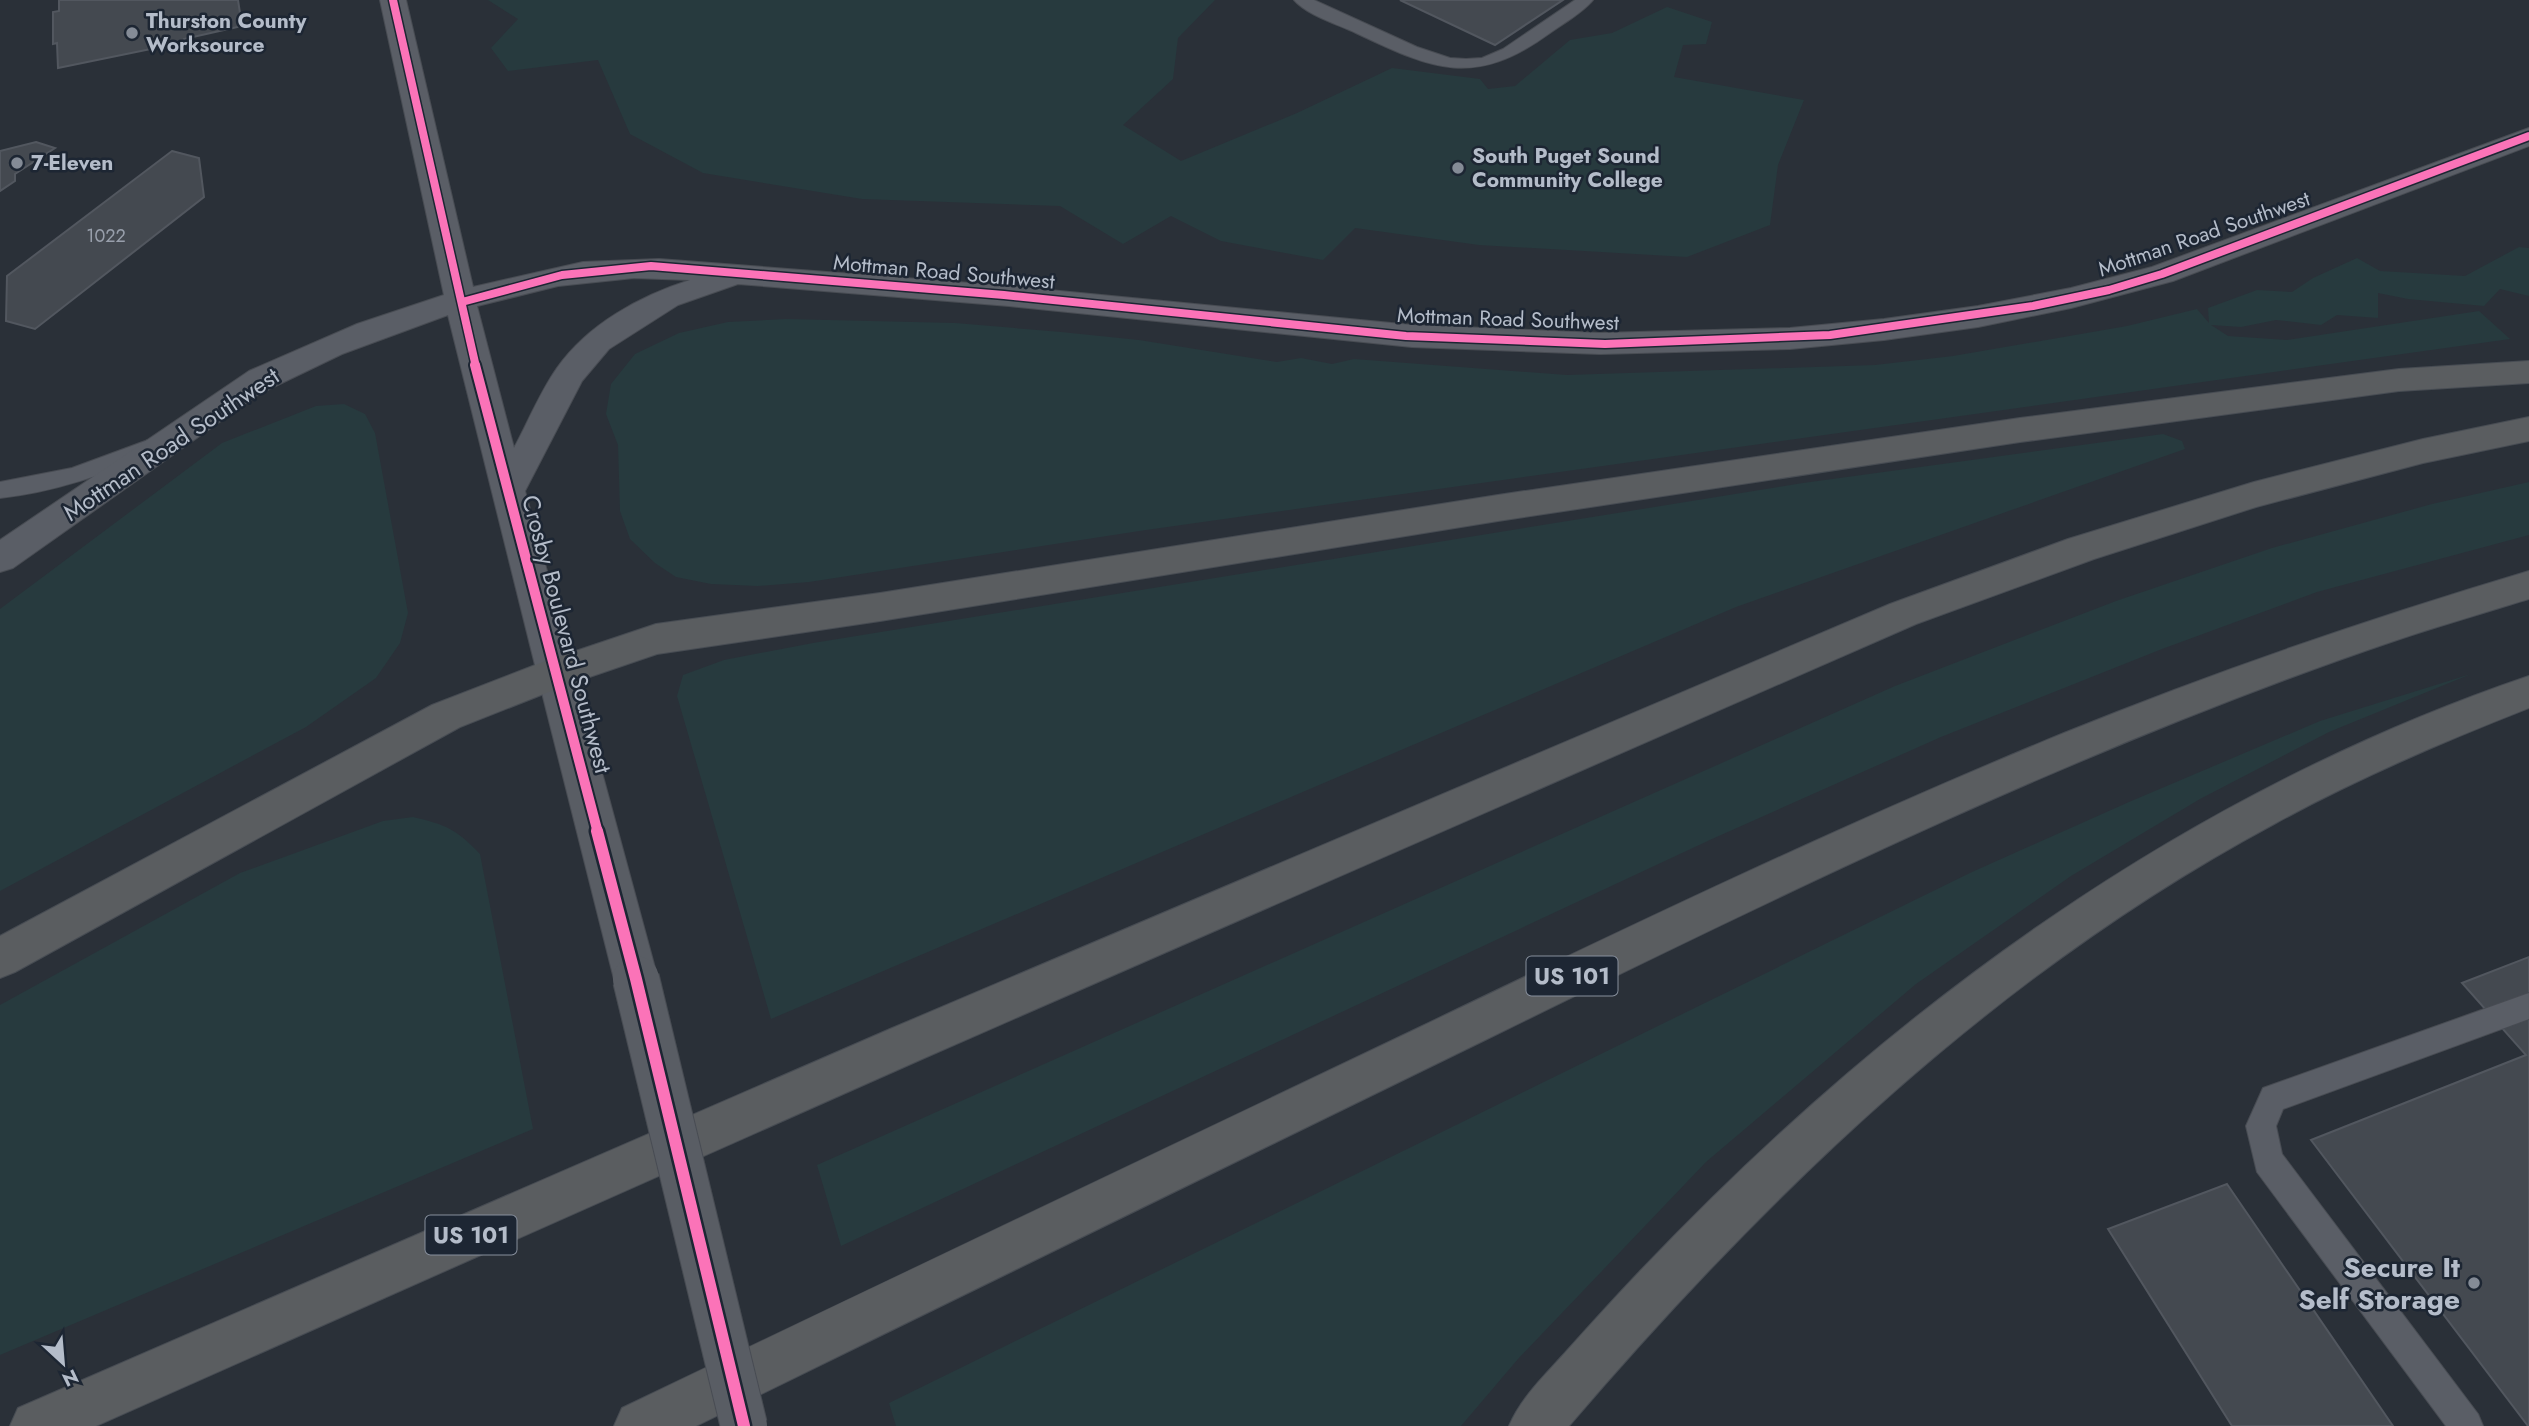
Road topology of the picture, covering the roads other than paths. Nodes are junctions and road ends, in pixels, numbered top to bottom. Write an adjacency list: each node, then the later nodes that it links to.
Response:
1 (393, 0): 6 (street, Crosby Boulevard Southwest)
2 (1302, 0): 3 (lane)
3 (1585, 0)
4 (2529, 136): 5 (street, Mottman Road Southwest)
5 (741, 274): 6 (street, Mottman Road Southwest); 11 (street)
6 (462, 302): 9 (street, Mottman Road Southwest); 11 (street, Crosby Boulevard Southwest)
7 (2529, 372): 14 (highway)
8 (2529, 429): 18 (highway, US 101)
9 (175, 437): 10 (lane); 12 (street, Mottman Road Southwest)
10 (0, 491)
11 (508, 491): 14 (street, Crosby Boulevard Southwest)
12 (0, 558)
13 (2529, 585): 19 (highway, US 101)
14 (556, 673): 16 (highway); 20 (main road, Crosby Boulevard Southwest, bridge)
15 (2529, 692): 21 (highway)
16 (0, 958)
17 (2529, 1006): 22 (lane)
18 (36, 1426)
19 (640, 1426)
20 (744, 1426)
21 (1535, 1426)
22 (2466, 1426)

